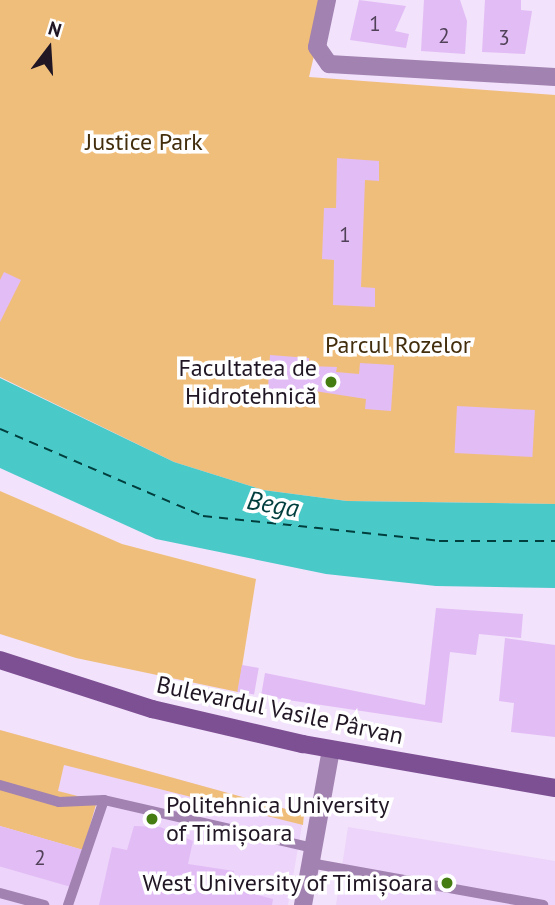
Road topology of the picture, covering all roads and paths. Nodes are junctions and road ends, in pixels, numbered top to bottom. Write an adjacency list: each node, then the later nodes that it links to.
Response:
1 (327, 0): 2 (street)
2 (555, 76)
3 (0, 660): 4 (main road, Bulevardul Vasile Pârvan)
4 (331, 750): 6 (main road, Bulevardul Vasile Pârvan); 8 (street)
5 (0, 785): 7 (lane)
6 (555, 788)
7 (104, 800): 8 (lane); 11 (lane)
8 (311, 855): 12 (street); 13 (lane)
9 (0, 893): 10 (lane)
10 (44, 905)
11 (68, 905)
12 (303, 905)
13 (543, 905)

